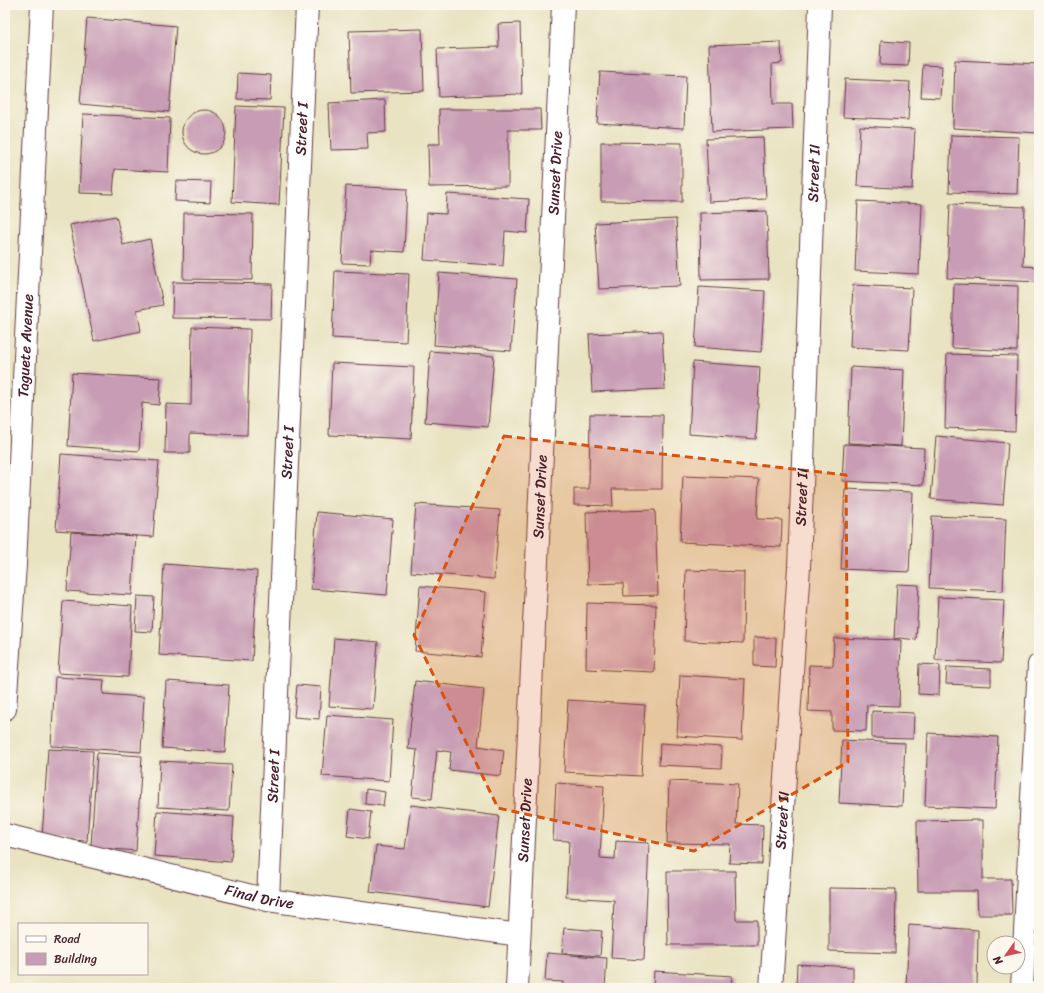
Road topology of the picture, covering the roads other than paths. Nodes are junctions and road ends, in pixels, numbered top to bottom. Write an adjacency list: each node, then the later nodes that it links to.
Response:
1 (42, 5): 5 (street, Taguete Avenue)
2 (307, 5): 9 (street, Street I)
3 (563, 5): 10 (street, Sunset Drive)
4 (820, 5): 12 (street, Street II)
5 (10, 564): 7 (street, Taguete Avenue)
6 (1039, 665): 13 (street)
7 (5, 709)
8 (5, 835): 9 (street, Final Drive)
9 (268, 900): 10 (street, Final Drive)
10 (519, 936): 11 (street, Sunset Drive)
11 (517, 988)
12 (771, 988)
13 (1022, 988)

